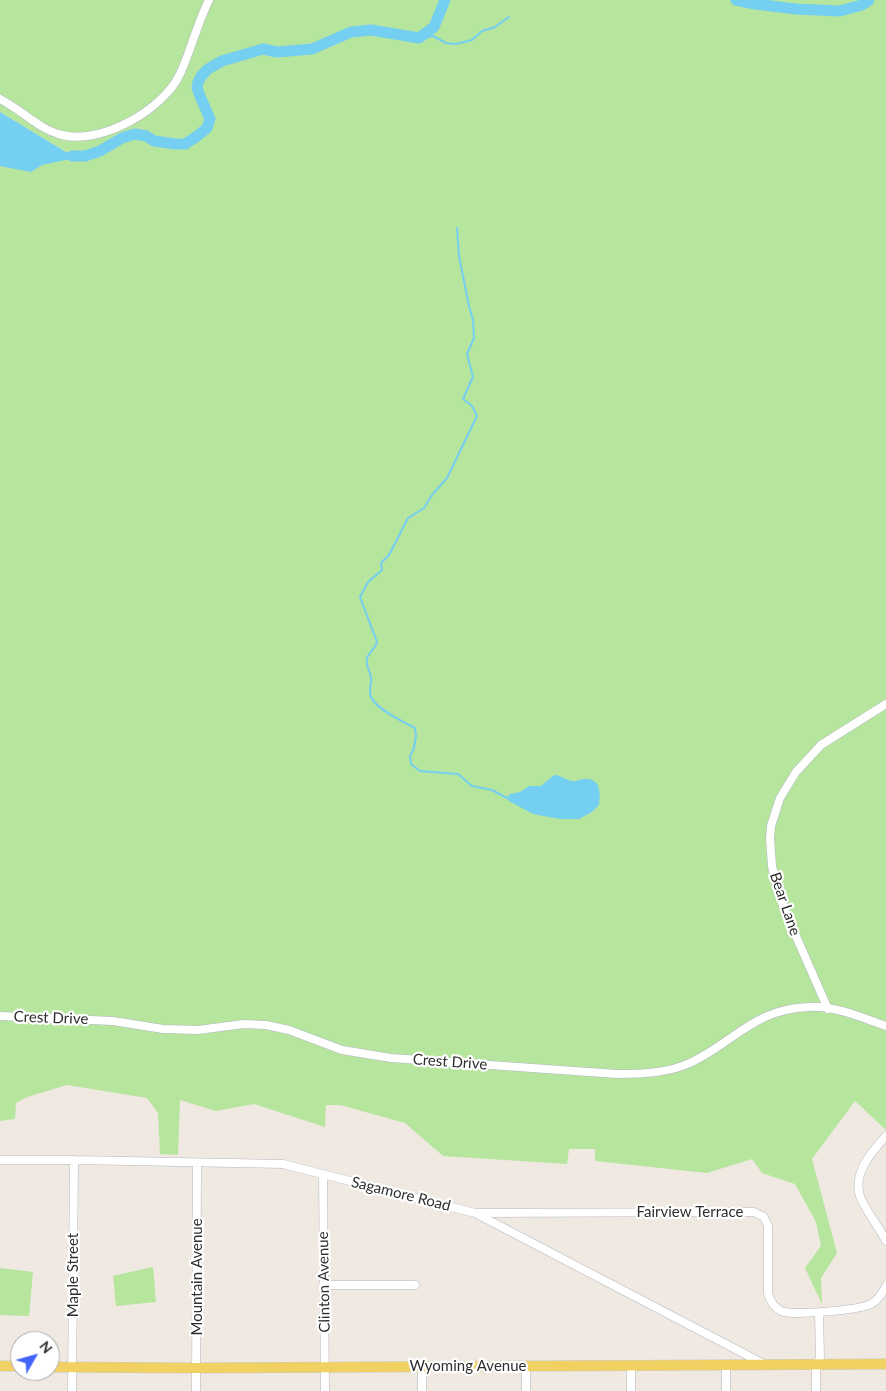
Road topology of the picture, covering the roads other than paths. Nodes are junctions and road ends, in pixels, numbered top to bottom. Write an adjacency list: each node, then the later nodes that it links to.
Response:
1 (209, 0): 2 (street)
2 (0, 99)
3 (886, 704): 4 (street, Bear Lane)
4 (826, 1005): 5 (street, Crest Drive); 6 (street, Crest Drive)
5 (0, 1016)
6 (886, 1026)
7 (886, 1136): 13 (street)
8 (0, 1160): 9 (street, Sagamore Road)
9 (74, 1160): 10 (street, Sagamore Road); 26 (street, Maple Street)
10 (197, 1163): 11 (street, Sagamore Road); 28 (street, Mountain Avenue)
11 (323, 1174): 12 (street, Sagamore Road); 14 (street, Clinton Avenue)
12 (475, 1213): 17 (street, Fairview Terrace); 22 (street, Sagamore Road)
13 (886, 1242)
14 (323, 1285): 15 (street); 27 (street, Clinton Avenue)
15 (415, 1285)
16 (886, 1286): 17 (street)
17 (819, 1313): 18 (street)
18 (818, 1364): 19 (main road, Wyoming Avenue); 22 (main road, Wyoming Avenue); 36 (street)
19 (886, 1364)
20 (632, 1365): 21 (main road, Wyoming Avenue); 24 (main road, Wyoming Avenue); 34 (street)
21 (726, 1365): 22 (main road, Wyoming Avenue); 35 (street)
22 (766, 1365)
23 (422, 1366): 24 (main road, Wyoming Avenue); 27 (main road, Wyoming Avenue); 32 (street)
24 (526, 1366): 33 (street)
25 (60, 1367): 26 (main road, Wyoming Avenue)
26 (72, 1367): 28 (main road, Wyoming Avenue); 29 (street, Maple Street)
27 (324, 1367): 28 (main road, Wyoming Avenue); 31 (street, Clinton Avenue)
28 (196, 1368): 30 (street, Mountain Avenue)
29 (72, 1391)
30 (196, 1391)
31 (325, 1391)
32 (422, 1391)
33 (526, 1391)
34 (631, 1391)
35 (726, 1391)
36 (816, 1391)

